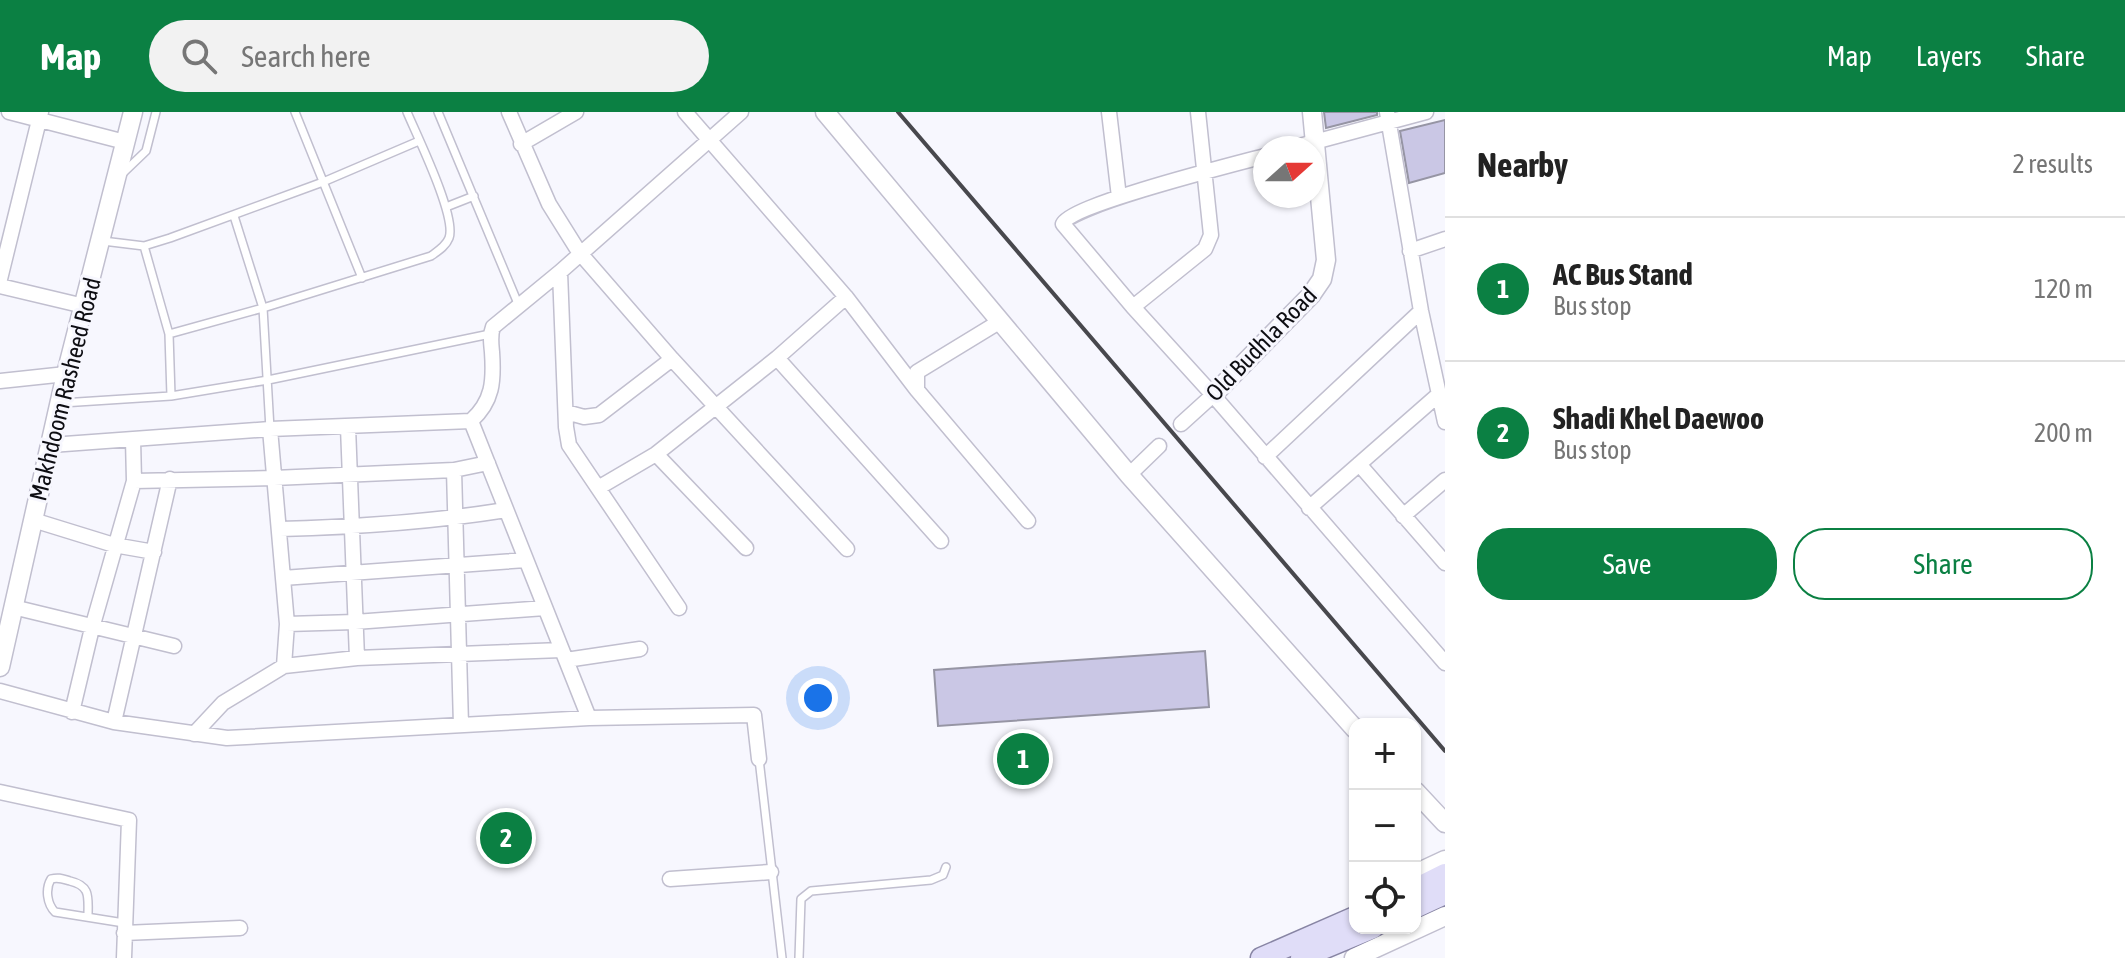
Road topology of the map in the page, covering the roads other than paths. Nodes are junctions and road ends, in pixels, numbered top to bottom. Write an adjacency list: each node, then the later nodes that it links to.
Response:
1 (9, 112): 16 (street)
2 (133, 112): 22 (street, Makhdoom Rasheed Road)
3 (156, 112): 26 (lane)
4 (295, 112): 27 (lane)
5 (407, 112): 21 (lane)
6 (438, 112): 28 (lane)
7 (509, 112): 23 (street)
8 (576, 112): 23 (street)
9 (685, 112): 19 (street)
10 (741, 112): 19 (street)
11 (825, 112): 48 (street)
12 (1109, 112): 29 (street)
13 (1198, 112): 25 (street)
14 (1312, 112): 18 (street, Old Budhla Road)
15 (1426, 112): 17 (street)
16 (40, 115): 22 (street); 40 (street)
17 (1388, 117): 20 (street); 36 (street)
18 (1314, 136)
19 (709, 139): 37 (street); 42 (street)
20 (1325, 139)
21 (419, 141): 27 (lane); 30 (lane)
22 (125, 142): 26 (street, Makhdoom Rasheed Road)
23 (521, 144): 37 (street)
24 (1253, 159): 25 (street)
25 (1205, 173): 29 (street); 45 (street)
26 (116, 179): 34 (street, Makhdoom Rasheed Road)
27 (323, 182): 32 (lane); 39 (lane)
28 (474, 196): 30 (lane); 44 (lane)
29 (1119, 197): 45 (street)
30 (446, 207): 39 (lane)
31 (1321, 208): 57 (street, Old Budhla Road)
32 (234, 216): 35 (lane); 46 (lane)
33 (1445, 239): 36 (street)
34 (101, 241): 35 (lane); 43 (street, Makhdoom Rasheed Road)
35 (144, 246): 49 (lane)
36 (1410, 251): 47 (street)
37 (579, 252): 38 (street); 52 (street)
38 (560, 272): 44 (street); 62 (street)
39 (362, 278): 46 (lane)
40 (0, 279)
41 (0, 286): 43 (street)
42 (846, 297): 51 (street); 56 (street)
43 (84, 306): 53 (street, Makhdoom Rasheed Road)
44 (519, 306): 50 (street)
45 (1133, 307): 57 (street)
46 (263, 308): 49 (lane); 54 (lane)
47 (1421, 311): 58 (street); 72 (street)
48 (999, 322): 56 (street); 77 (street)
49 (169, 334): 59 (lane)
50 (490, 334): 54 (lane); 63 (street)
51 (777, 358): 61 (street); 91 (street)
52 (672, 359): 61 (street); 62 (street)
53 (66, 374): 55 (street); 60 (street, Makhdoom Rasheed Road)
54 (268, 380): 59 (lane); 67 (lane)
55 (0, 381)
56 (917, 390): 88 (street)
57 (1213, 395): 65 (street, Old Budhla Road); 72 (street)
58 (1438, 395): 64 (street); 74 (street)
59 (171, 396): 60 (lane)
60 (60, 403): 69 (street, Makhdoom Rasheed Road)
61 (715, 407): 71 (street); 94 (street)
62 (566, 412): 82 (street)
63 (471, 421): 66 (street); 73 (street)
64 (1445, 422)
65 (1181, 424)
66 (348, 427): 67 (street); 76 (street)
67 (270, 429): 68 (street); 78 (street)
68 (133, 439): 69 (street); 81 (street)
69 (51, 445): 87 (street, Makhdoom Rasheed Road)
70 (1159, 446): 77 (street)
71 (656, 454): 82 (street); 93 (street)
72 (1265, 457): 83 (street)
73 (488, 463): 75 (street); 84 (street)
74 (1359, 464): 83 (street); 85 (street)
75 (454, 470): 76 (street); 86 (street)
76 (349, 474): 78 (street); 89 (street)
77 (1129, 475): 122 (street)
78 (274, 478): 79 (street); 90 (street)
79 (170, 479): 81 (street); 95 (street)
80 (1445, 480): 85 (street)
81 (134, 481): 92 (street)
82 (598, 488): 103 (street)
83 (1309, 508): 115 (street)
84 (506, 510): 86 (street); 96 (street)
85 (1403, 516): 97 (street)
86 (456, 518): 89 (street); 98 (street)
87 (33, 520): 92 (street); 101 (street, Makhdoom Rasheed Road)
88 (1028, 521)
89 (351, 527): 90 (street); 99 (street)
90 (280, 529): 100 (street)
91 (941, 541)
92 (114, 545): 95 (street); 107 (street)
93 (746, 548)
94 (847, 549)
95 (154, 552): 108 (street)
96 (526, 560): 98 (street); 102 (street)
97 (1445, 563)
98 (457, 566): 99 (street); 104 (street)
99 (353, 574): 100 (street); 105 (street)
100 (283, 578): 106 (street)
101 (13, 607): 107 (street); 109 (street, Makhdoom Rasheed Road)
102 (545, 608): 104 (street); 113 (street)
103 (679, 608)
104 (458, 615): 105 (street); 112 (street)
105 (355, 622): 106 (street); 114 (street)
106 (287, 624): 116 (street)
107 (92, 628): 108 (street); 119 (street)
108 (134, 635): 110 (street); 121 (street)
109 (3, 638): 117 (street, Makhdoom Rasheed Road)
110 (174, 646)
111 (640, 649): 113 (street)
112 (459, 653): 113 (street); 114 (street); 123 (street)
113 (564, 655): 120 (street)
114 (357, 658): 116 (street)
115 (1445, 663)
116 (284, 666): 124 (street)
117 (0, 667)
118 (0, 691): 119 (street)
119 (72, 712): 121 (street)
120 (589, 718): 123 (street); 125 (street)
121 (114, 722): 124 (street)
122 (1349, 722)
123 (461, 725): 124 (street)
124 (194, 734)
125 (759, 759): 132 (lane)
126 (0, 792): 141 (street)
127 (1421, 797): 128 (street)
128 (1445, 823)
129 (1445, 860): 131 (street)
130 (946, 867): 146 (lane)
131 (1421, 871)
132 (771, 872): 134 (street); 145 (lane)
133 (1445, 874): 135 (main road)
134 (670, 879)
135 (1421, 886)
136 (1445, 894): 137 (main road)
137 (1421, 905)
138 (88, 916): 138 (lane); 141 (lane)
139 (1445, 916): 143 (street)
140 (1349, 920): 147 (main road)
141 (124, 928): 142 (street); 144 (street)
142 (240, 928)
143 (1381, 944): 148 (main road); 149 (street)
144 (124, 958)
145 (782, 958)
146 (799, 958)
147 (1261, 958)
148 (1301, 958)
149 (1354, 958)

